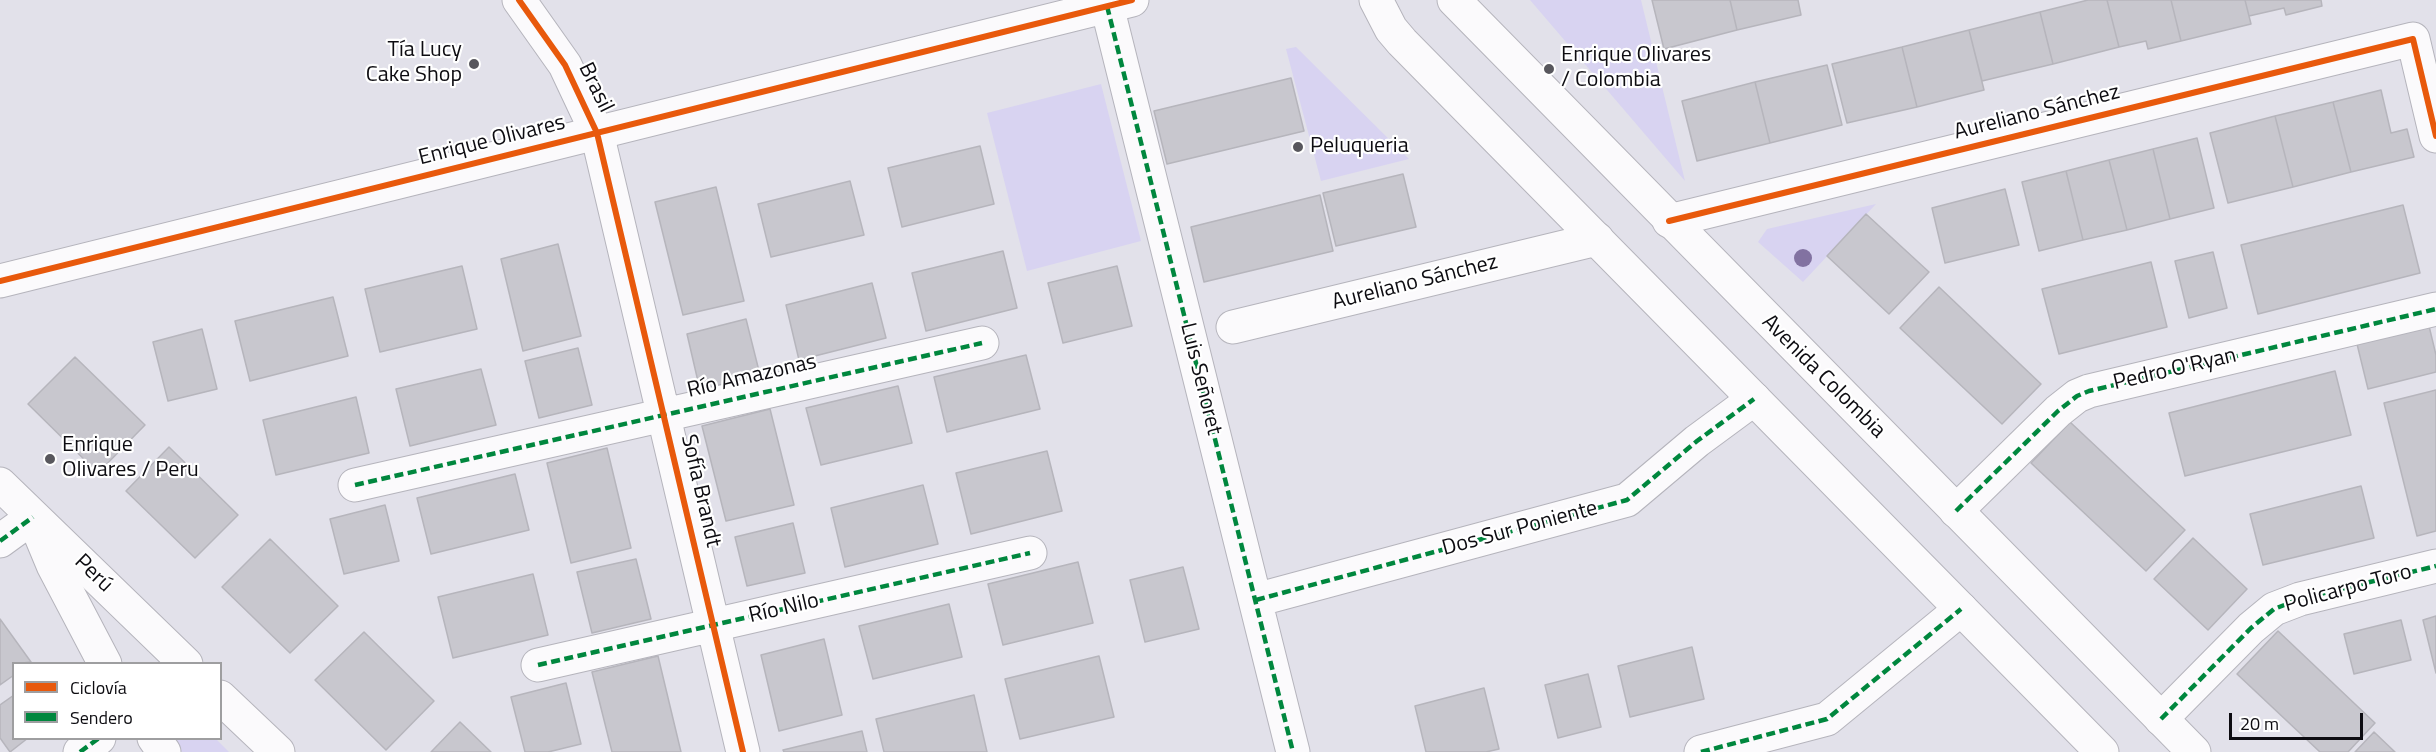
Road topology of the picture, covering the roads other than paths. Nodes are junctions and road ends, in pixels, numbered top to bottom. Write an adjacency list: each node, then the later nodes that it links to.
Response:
1 (519, 0): 5 (street, Brasil)
2 (1376, 0): 8 (street)
3 (1454, 0): 7 (street, Avenida Colombia)
4 (1119, 3): 5 (street, Enrique Olivares); 22 (street, Luis Señoret)
5 (597, 133): 9 (street, Enrique Olivares); 14 (street, Sofía Brandt)
6 (2436, 136): 7 (street, Aureliano Sánchez)
7 (1670, 221): 17 (street, Avenida Colombia)
8 (1597, 239): 11 (street, Aureliano Sánchez); 13 (street)
9 (0, 281)
10 (2436, 309): 17 (street, Pedro O'Ryan)
11 (1233, 327)
12 (982, 343): 14 (street, Río Amazonas)
13 (1754, 399): 22 (street, Dos Sur Poniente); 23 (street)
14 (663, 416): 16 (street, Río Amazonas); 24 (street, Sofía Brandt)
15 (0, 484): 18 (street, Perú)
16 (356, 485)
17 (1956, 511): 29 (street, Avenida Colombia)
18 (33, 517): 19 (street); 25 (street); 26 (street, Perú)
19 (0, 541)
20 (1030, 553): 24 (street, Río Nilo)
21 (2436, 566): 29 (street, Policarpo Toro)
22 (1256, 600): 34 (street, Luis Señoret)
23 (1961, 609): 35 (street); 36 (street)
24 (713, 626): 27 (street, Río Nilo); 33 (street, Sofía Brandt)
25 (104, 662)
26 (185, 662)
27 (538, 665)
28 (222, 699): 32 (street)
29 (2161, 719): 37 (street, Avenida Colombia)
30 (96, 740): 31 (street)
31 (80, 752)
32 (278, 752)
33 (742, 752)
34 (1293, 752)
35 (1701, 752)
36 (2102, 752)
37 (2194, 752)

